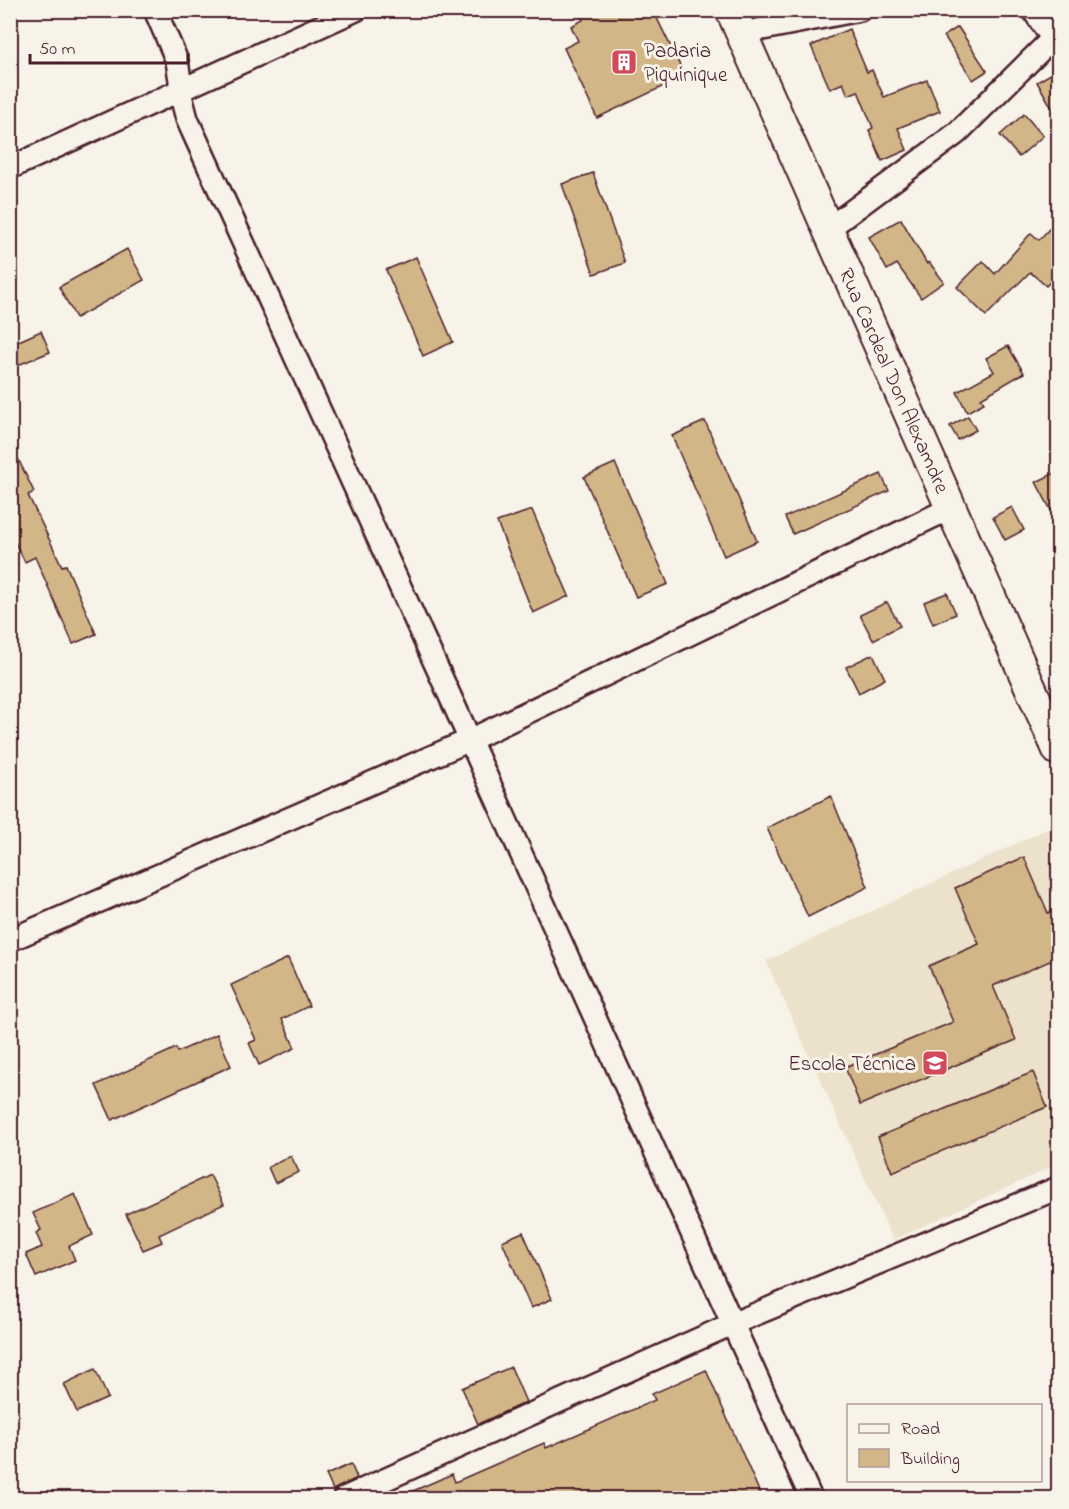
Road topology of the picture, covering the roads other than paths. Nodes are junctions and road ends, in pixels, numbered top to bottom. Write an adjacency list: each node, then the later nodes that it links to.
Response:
1 (155, 10): 7 (street)
2 (356, 10): 7 (street)
3 (860, 10): 5 (street)
4 (1033, 10): 6 (street)
5 (736, 22): 9 (main road, Rua Cardeal Don Alexamdre)
6 (1056, 37): 9 (street)
7 (180, 92): 8 (street); 11 (street)
8 (10, 168)
9 (828, 229): 10 (main road, Rua Cardeal Don Alexamdre)
10 (951, 508): 11 (street); 12 (main road, Rua Cardeal Don Alexamdre)
11 (470, 740): 13 (street); 15 (street)
12 (1059, 750)
13 (10, 940)
14 (1059, 1188): 15 (street)
15 (732, 1324): 16 (street); 17 (street)
16 (344, 1498)
17 (811, 1498)

